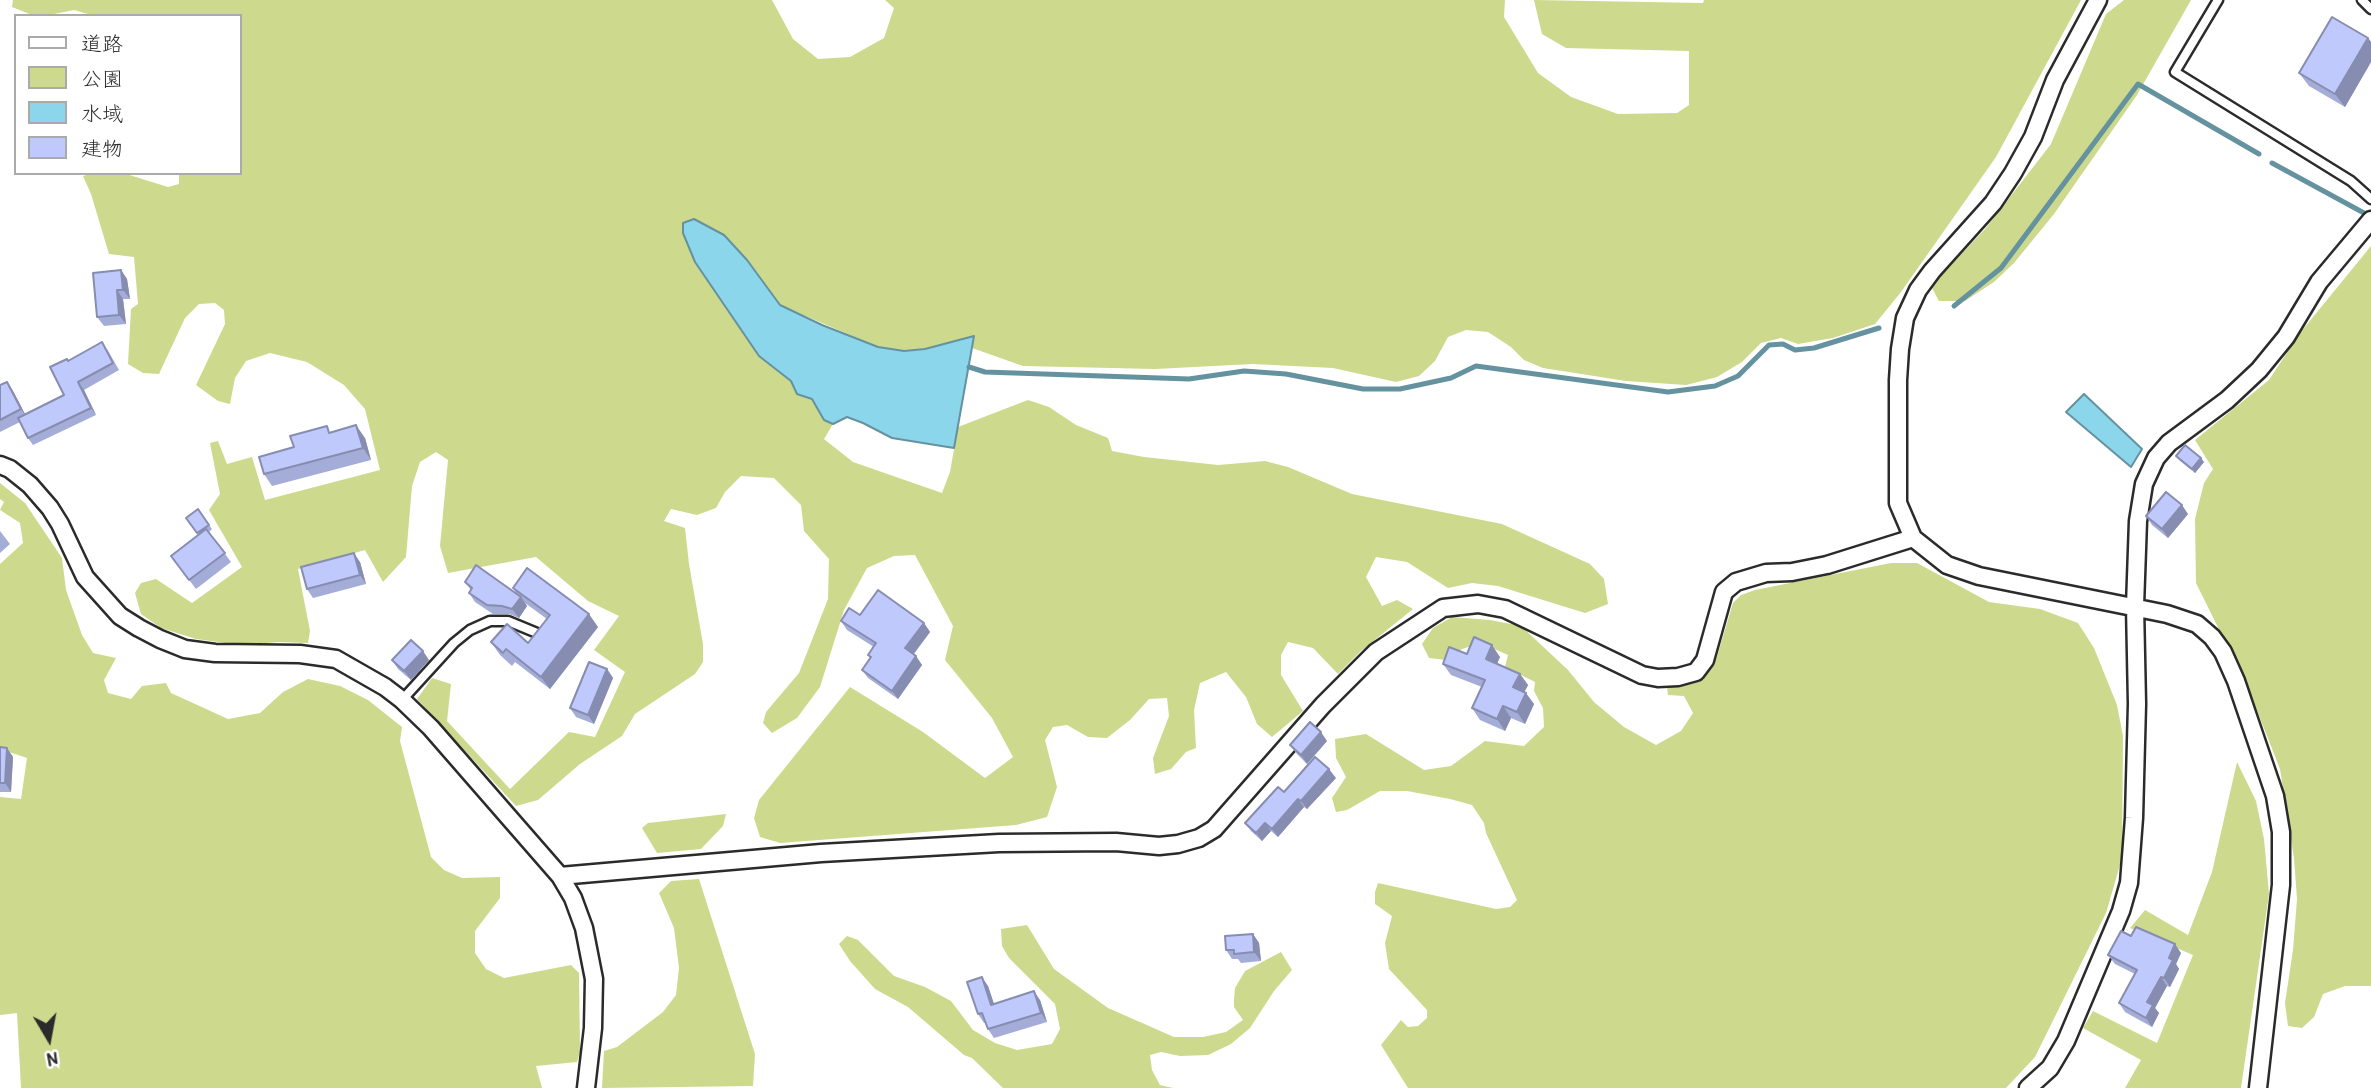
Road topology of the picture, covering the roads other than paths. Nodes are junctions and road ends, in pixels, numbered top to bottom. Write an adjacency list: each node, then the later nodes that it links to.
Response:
1 (2098, 0): 8 (street)
2 (2218, 0): 5 (lane)
3 (2362, 0): 4 (lane)
4 (2371, 9)
5 (2371, 199)
6 (2371, 220): 9 (street)
7 (0, 465): 11 (street)
8 (1913, 538): 9 (street); 12 (street)
9 (2135, 606): 14 (street); 15 (street)
10 (537, 633): 11 (lane)
11 (402, 700): 12 (street)
12 (561, 876): 13 (street)
13 (586, 1088)
14 (2028, 1088)
15 (2258, 1088)

